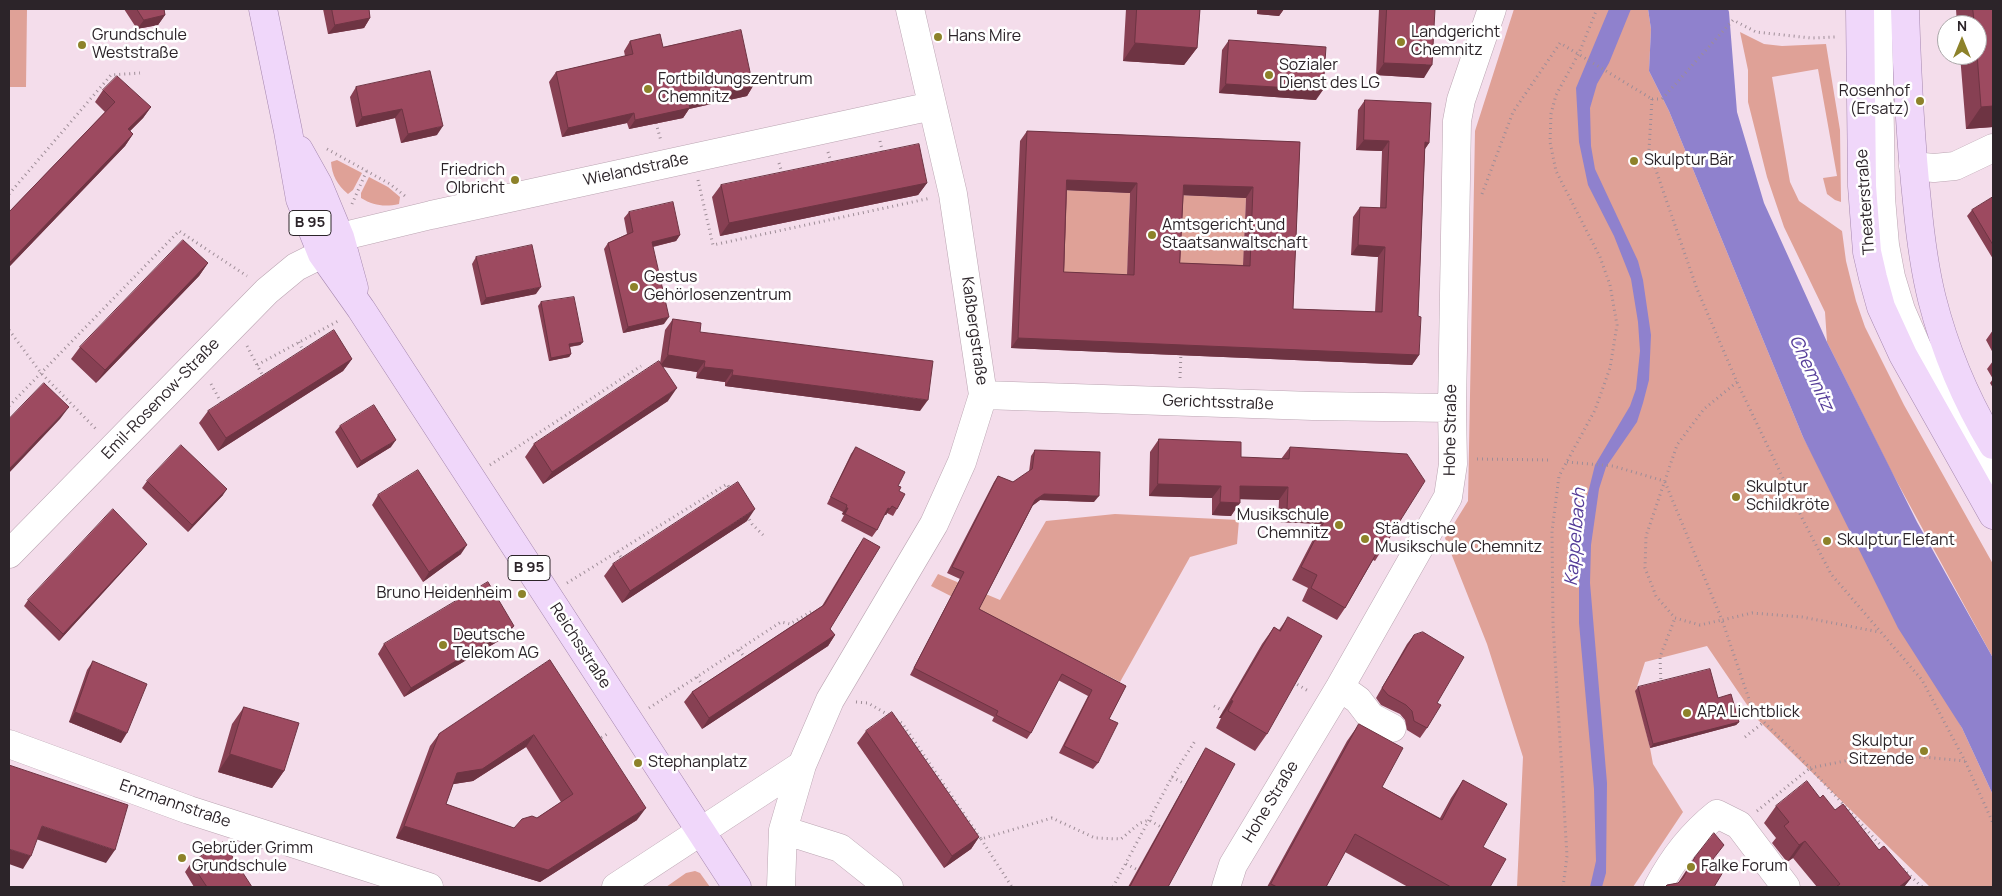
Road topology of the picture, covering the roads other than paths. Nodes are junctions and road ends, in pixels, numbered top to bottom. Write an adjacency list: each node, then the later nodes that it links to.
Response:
1 (263, 9): 10 (main road, Reichsstraße / B 95)
2 (910, 9): 7 (street, Kaßbergstraße)
3 (1492, 9): 12 (street, Hohe Straße)
4 (1860, 9): 15 (main road, Theaterstraße)
5 (1878, 9): 14 (street)
6 (1904, 9): 9 (main road)
7 (932, 106): 10 (street, Wielandstraße); 11 (street, Kaßbergstraße)
8 (1993, 148): 9 (street)
9 (1913, 166): 13 (main road)
10 (331, 245): 16 (street, Emil-Rosenow-Straße); 22 (main road, Reichsstraße / B 95)
11 (983, 394): 12 (street, Gerichtsstraße); 20 (street, Kaßbergstraße)
12 (1452, 408): 17 (street, Hohe Straße)
13 (1993, 445)
14 (1993, 483)
15 (1993, 515)
16 (9, 554)
17 (1340, 687): 18 (street); 28 (street, Hohe Straße)
18 (1392, 728)
19 (9, 744): 23 (street, Enzmannstraße)
20 (802, 765): 21 (street, Kaßbergstraße); 22 (street)
21 (783, 830): 26 (street, Kaßbergstraße); 27 (street)
22 (701, 832): 24 (street); 25 (main road, Reichsstraße / B 95)
23 (429, 887)
24 (616, 887)
25 (737, 887)
26 (781, 887)
27 (889, 887)
28 (1226, 887)
29 (1658, 887): 30 (street)
30 (1786, 887)

